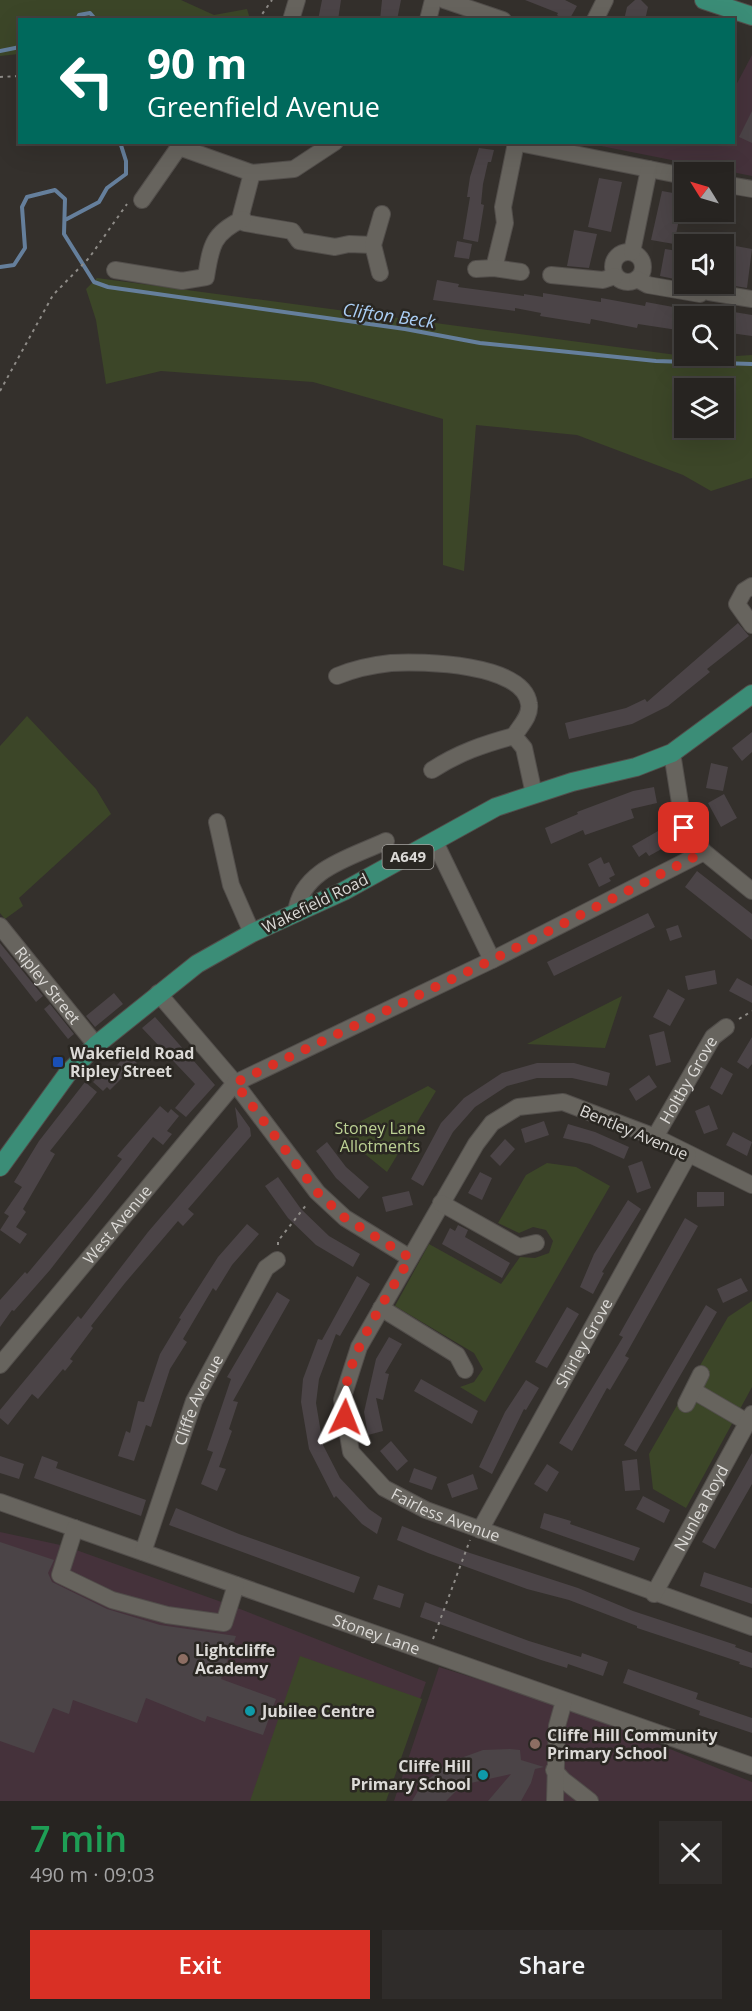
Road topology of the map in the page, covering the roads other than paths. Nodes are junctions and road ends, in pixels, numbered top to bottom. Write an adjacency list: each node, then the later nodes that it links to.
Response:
1 (297, 0): 7 (street)
2 (433, 0): 8 (street)
3 (444, 0): 9 (street)
4 (605, 0): 10 (street)
5 (704, 0): 6 (main road)
6 (752, 16)
7 (292, 18)
8 (428, 18)
9 (496, 18)
10 (596, 18)
11 (332, 144): 15 (street)
12 (515, 144): 24 (street)
13 (520, 144): 14 (street)
14 (649, 169): 16 (street); 23 (street)
15 (252, 173): 19 (street); 21 (street)
16 (674, 174)
17 (734, 186): 18 (street)
18 (752, 189)
19 (142, 200)
20 (382, 214): 22 (street)
21 (243, 219): 22 (street); 26 (street)
22 (372, 245): 27 (street)
23 (632, 252): 30 (street); 31 (street)
24 (494, 268): 25 (street); 28 (street)
25 (476, 269)
26 (115, 270)
27 (380, 273)
28 (521, 273)
29 (551, 275): 30 (street)
30 (615, 276): 31 (street)
31 (637, 279): 32 (street)
32 (752, 298)
33 (752, 586): 34 (street)
34 (752, 625)
35 (337, 676): 37 (street)
36 (752, 694): 38 (main road, Wakefield Road / A649)
37 (514, 736): 39 (street); 40 (street)
38 (672, 753): 40 (main road, Wakefield Road / A649); 44 (street)
39 (432, 770)
40 (534, 794): 43 (main road, Wakefield Road / A649)
41 (217, 822): 48 (street)
42 (386, 841): 46 (street)
43 (435, 842): 46 (main road, Wakefield Road / A649); 49 (street)
44 (704, 852): 45 (street); 49 (street)
45 (752, 891)
46 (296, 912): 48 (main road, Wakefield Road / A649)
47 (0, 927): 52 (street, Ripley Street)
48 (252, 933): 50 (main road, Wakefield Road / A649)
49 (492, 960): 53 (street)
50 (158, 993): 52 (main road, Wakefield Road / A649); 53 (street)
51 (726, 1027): 54 (street, Holtby Grove)
52 (96, 1045): 56 (main road, Wakefield Road / A649)
53 (235, 1083): 60 (street); 63 (street, West Avenue)
54 (656, 1137): 55 (street, Bentley Avenue); 58 (street, Bentley Avenue)
55 (688, 1155): 57 (street, Bentley Avenue); 69 (street, Shirley Grove)
56 (0, 1167)
57 (752, 1185)
58 (441, 1203): 59 (street); 60 (street, Bentley Avenue)
59 (536, 1243)
60 (410, 1258): 62 (street, Fairless Avenue)
61 (278, 1260): 70 (street, Cliffe Avenue)
62 (381, 1308): 64 (street); 69 (street, Fairless Avenue)
63 (0, 1365)
64 (465, 1370)
65 (701, 1374): 66 (street, Nunlea Royd)
66 (750, 1418): 72 (street, Nunlea Royd)
67 (0, 1502): 68 (street, Stoney Lane)
68 (75, 1528): 70 (street, Stoney Lane); 71 (street)
69 (480, 1530): 72 (street, Fairless Avenue)
70 (143, 1552): 71 (street, Stoney Lane)
71 (236, 1585): 74 (street, Stoney Lane)
72 (654, 1594): 73 (street, Fairless Avenue)
73 (752, 1627)
74 (564, 1701): 75 (street, Stoney Lane); 76 (street)
75 (752, 1766)
76 (554, 1770): 77 (street); 78 (street)
77 (555, 1801)
78 (591, 1801)

